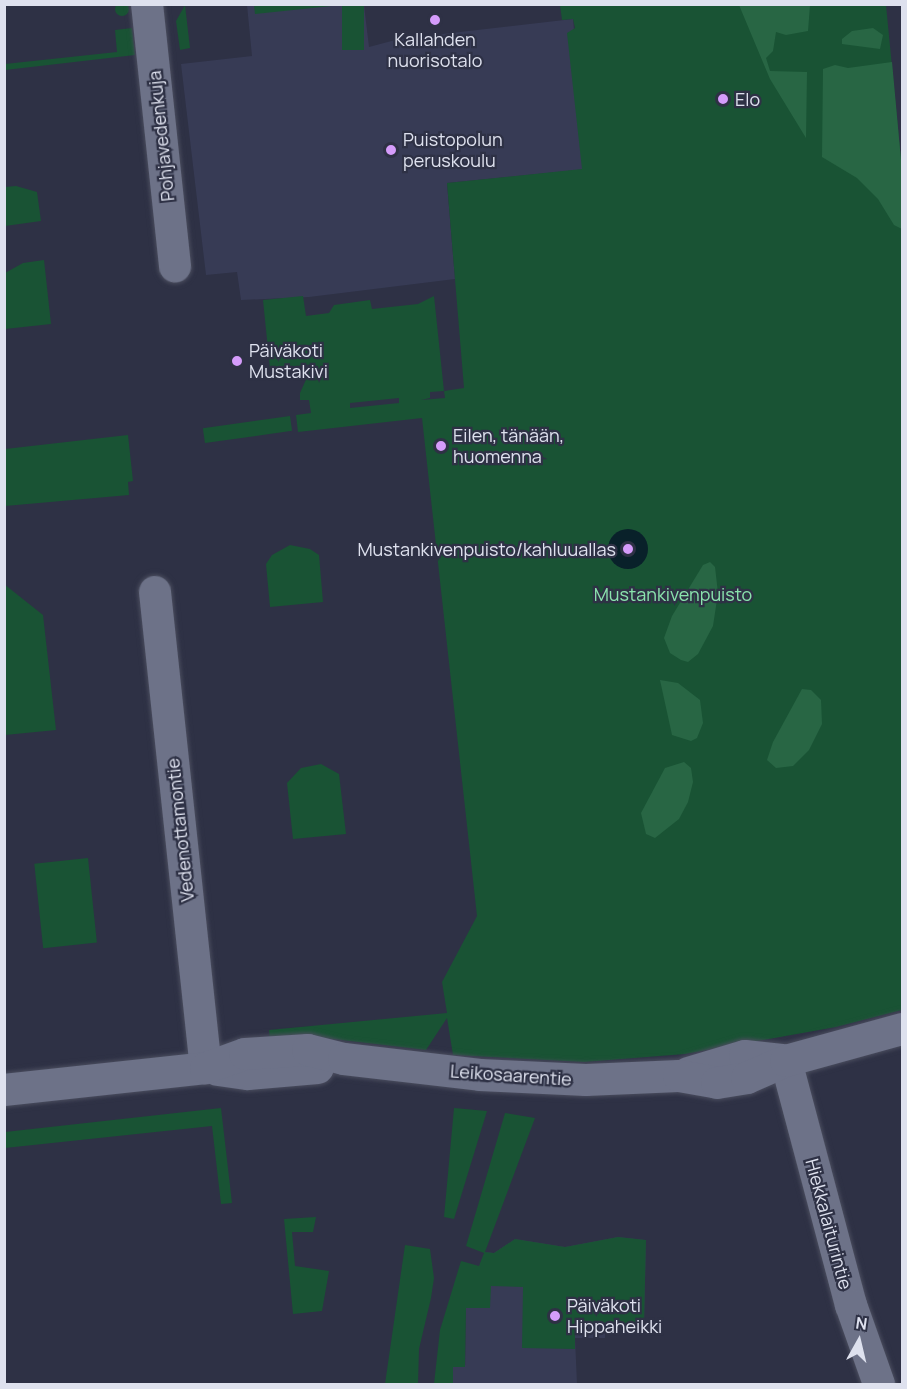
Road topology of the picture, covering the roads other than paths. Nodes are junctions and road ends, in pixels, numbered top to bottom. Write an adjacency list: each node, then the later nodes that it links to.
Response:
1 (147, 4): 2 (street, Pohjavedenkuja)
2 (175, 267)
3 (155, 592): 6 (street, Vedenottamontie)
4 (903, 1029): 5 (street, Leikosaarentie)
5 (786, 1061): 6 (street, Leikosaarentie); 8 (street, Hiekkalaiturintie)
6 (206, 1068): 7 (street, Leikosaarentie)
7 (4, 1090)
8 (879, 1384)

